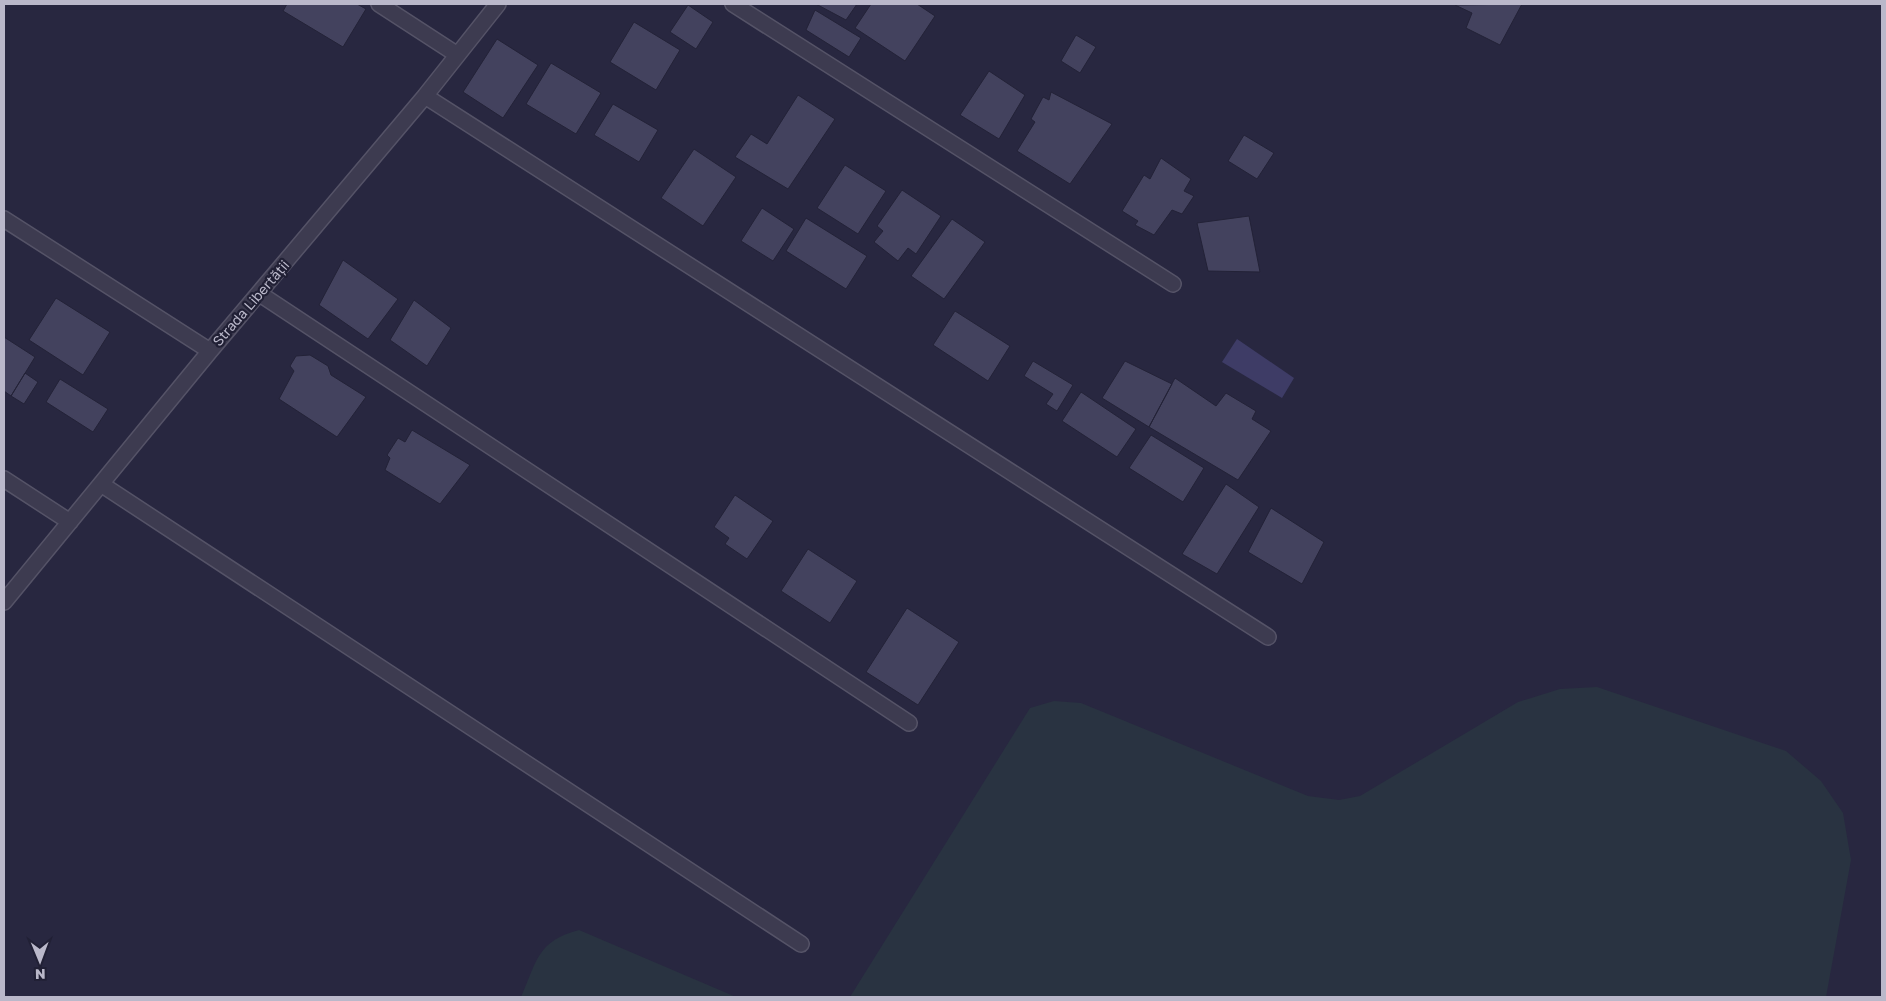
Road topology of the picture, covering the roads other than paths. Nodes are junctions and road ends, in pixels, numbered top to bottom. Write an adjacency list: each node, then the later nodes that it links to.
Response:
1 (379, 4): 4 (street)
2 (498, 4): 4 (street, Strada Libertății)
3 (733, 4): 7 (street)
4 (456, 54): 5 (street, Strada Libertății)
5 (425, 96): 8 (street, Strada Libertății); 14 (street)
6 (4, 219): 9 (street)
7 (1173, 284)
8 (260, 294): 9 (street, Strada Libertății); 15 (street)
9 (210, 351): 11 (street, Strada Libertății)
10 (4, 479): 12 (street)
11 (101, 484): 12 (street, Strada Libertății); 16 (street)
12 (70, 522): 13 (street, Strada Libertății)
13 (4, 602)
14 (1268, 637)
15 (908, 723)
16 (801, 944)

